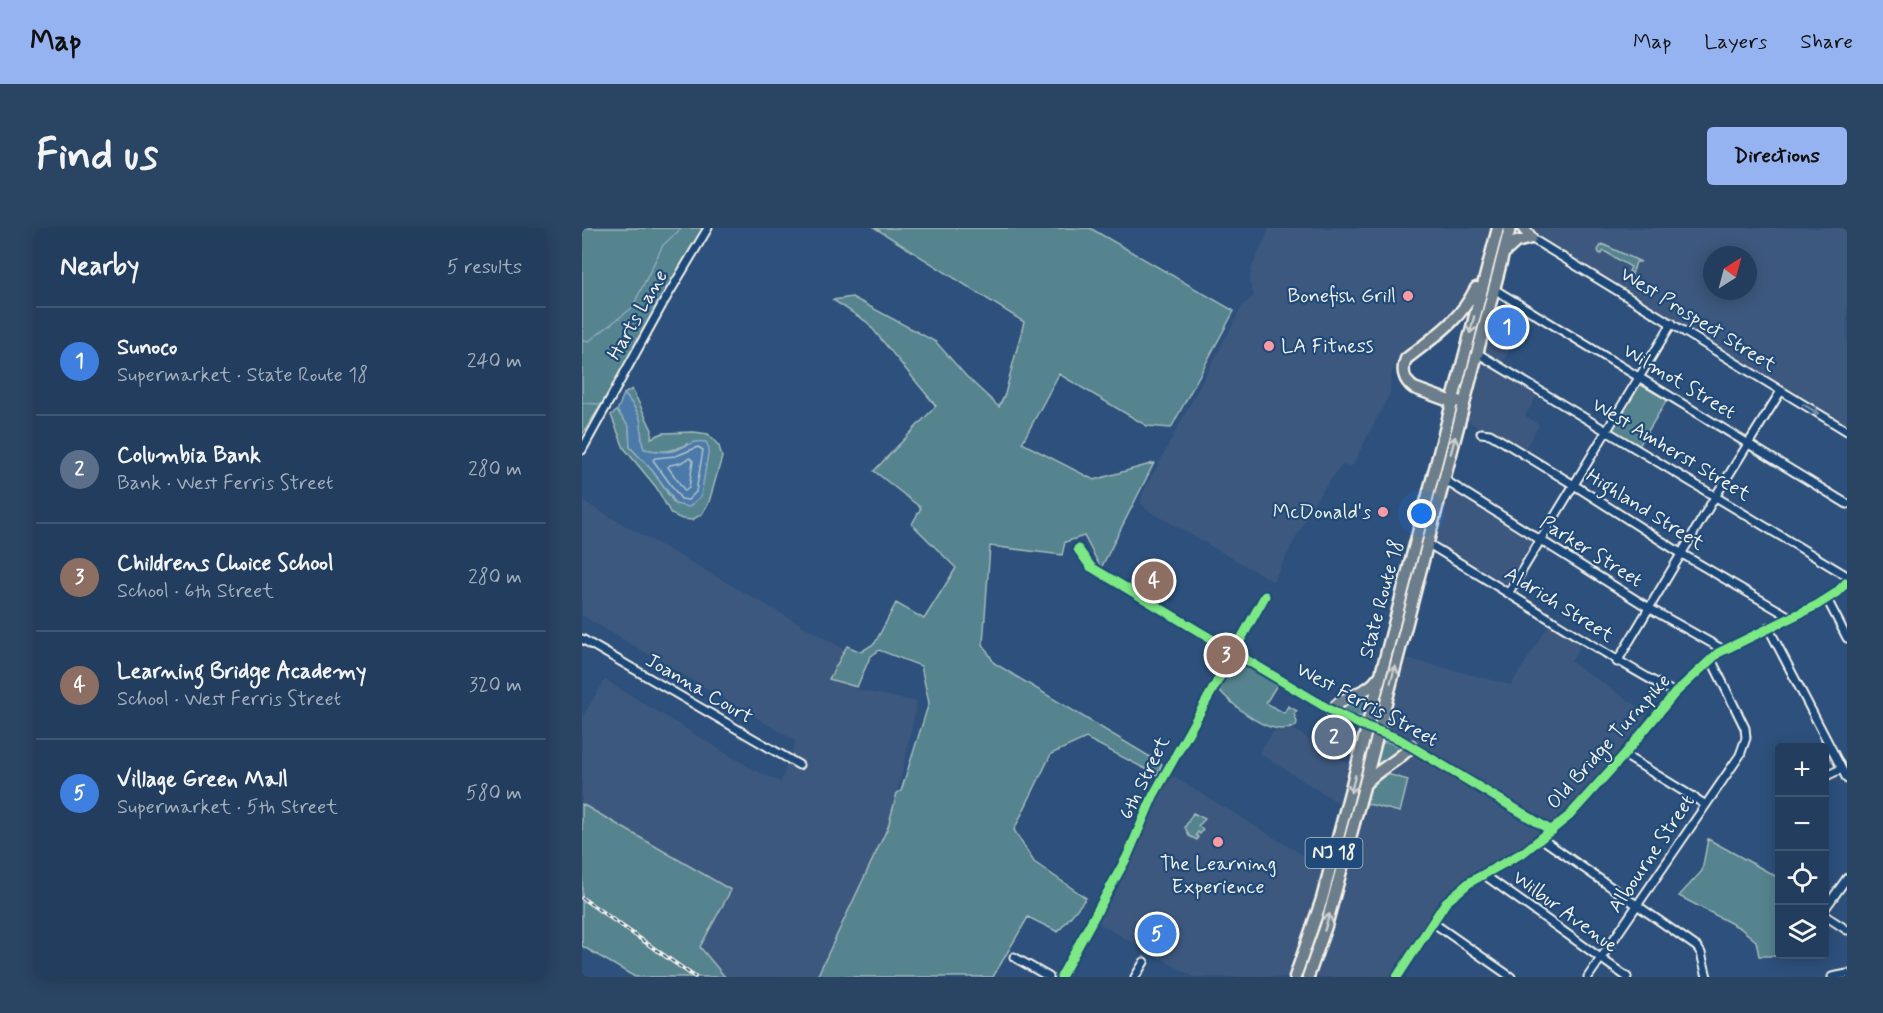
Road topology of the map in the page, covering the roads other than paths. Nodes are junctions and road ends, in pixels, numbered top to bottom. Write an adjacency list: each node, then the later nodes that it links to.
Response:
1 (708, 228): 19 (street, Harts Lane)
2 (1498, 228): 7 (highway, State Route 18 / NJ 18)
3 (1510, 228): 6 (highway, State Route 18 / NJ 18)
4 (1523, 228): 5 (highway)
5 (1531, 238): 6 (highway); 9 (street, West Prospect Street)
6 (1503, 254): 8 (highway, State Route 18 / NJ 18)
7 (1486, 269): 14 (highway, State Route 18 / NJ 18, one-way to 14); 14 (highway)
8 (1494, 289): 10 (highway, State Route 18 / NJ 18); 11 (street, Wilmot Street)
9 (1672, 323): 11 (street); 12 (street, West Prospect Street)
10 (1477, 353): 13 (highway, State Route 18 / NJ 18); 15 (street, West Amherst Street)
11 (1640, 378): 15 (street); 18 (street, Wilmot Street)
12 (1780, 391): 16 (street, West Prospect Street, one-way to 16); 18 (street)
13 (1465, 399): 14 (highway); 20 (highway, State Route 18 / NJ 18, one-way to 13)
14 (1452, 402): 42 (highway, State Route 18 / NJ 18)
15 (1607, 430): 21 (street); 22 (street, West Amherst Street)
16 (1847, 431)
17 (1481, 433): 21 (street, Highland Street)
18 (1748, 443): 22 (street); 23 (street, Wilmot Street)
19 (582, 450)
20 (1443, 479): 24 (street, Parker Street); 25 (highway, State Route 18 / NJ 18)
21 (1574, 485): 24 (street); 27 (street, Highland Street)
22 (1715, 497): 27 (street); 28 (street, West Amherst Street)
23 (1847, 504)
24 (1542, 540): 30 (street); 33 (street, Parker Street)
25 (1427, 543): 30 (street, Aldrich Street); 45 (highway, State Route 18 / NJ 18, one-way to 25)
26 (1078, 549): 39 (street, West Ferris Street)
27 (1682, 554): 33 (street); 34 (street, Highland Street)
28 (1847, 576)
29 (1847, 582): 32 (street, Old Bridge Turnpike)
30 (1509, 592): 41 (street, Aldrich Street)
31 (1265, 596): 39 (street, 6th Street)
32 (1824, 600): 34 (street, Old Bridge Turnpike); 37 (street)
33 (1649, 609): 38 (street, Parker Street); 41 (street)
34 (1790, 617): 35 (street, Old Bridge Turnpike)
35 (1768, 627): 38 (street, Old Bridge Turnpike); 49 (street)
36 (582, 639): 48 (street, Joanna Court)
37 (1847, 639)
38 (1722, 649): 40 (street, Old Bridge Turnpike)
39 (1234, 651): 44 (street, West Ferris Street); 69 (street, 6th Street)
40 (1711, 659): 43 (street, Old Bridge Turnpike); 53 (street, Albourne Street)
41 (1617, 662): 43 (street, Aldrich Street)
42 (1380, 674): 44 (highway); 45 (highway, State Route 18 / NJ 18)
43 (1675, 693): 47 (street, Old Bridge Turnpike)
44 (1332, 711): 45 (street, West Ferris Street)
45 (1373, 729): 46 (street, West Ferris Street); 52 (highway, State Route 18 / NJ 18); 71 (highway, State Route 18 / NJ 18, one-way to 71)
46 (1411, 746): 52 (highway); 54 (street, West Ferris Street)
47 (1624, 755): 53 (street); 54 (street, Old Bridge Turnpike)
48 (799, 765)
49 (1841, 770): 50 (street); 51 (street)
50 (1829, 775)
51 (1847, 779)
52 (1365, 783): 72 (highway, State Route 18 / NJ 18, one-way to 52)
53 (1706, 805): 58 (street, Albourne Street)
54 (1552, 831): 55 (street, Old Bridge Turnpike)
55 (1542, 839): 56 (street, Old Bridge Turnpike); 58 (street)
56 (1483, 874): 61 (street, Old Bridge Turnpike); 64 (street, Wilbur Avenue)
57 (1847, 878): 59 (street)
58 (1637, 905): 64 (street, Albourne Street); 77 (street)
59 (1828, 905)
60 (1829, 918): 62 (street)
61 (1432, 922): 73 (street, Old Bridge Turnpike); 74 (street)
62 (1847, 930)
63 (1014, 957): 68 (street)
64 (1600, 958): 66 (street, Wilbur Avenue); 75 (street, Albourne Street)
65 (1144, 962): 70 (street)
66 (1617, 974): 76 (street, Wilbur Avenue)
67 (1847, 974): 78 (street)
68 (1049, 977)
69 (1061, 977)
70 (1135, 977)
71 (1296, 977)
72 (1308, 977)
73 (1398, 977)
74 (1511, 977)
75 (1587, 977)
76 (1627, 977)
77 (1707, 977)
78 (1832, 977)

